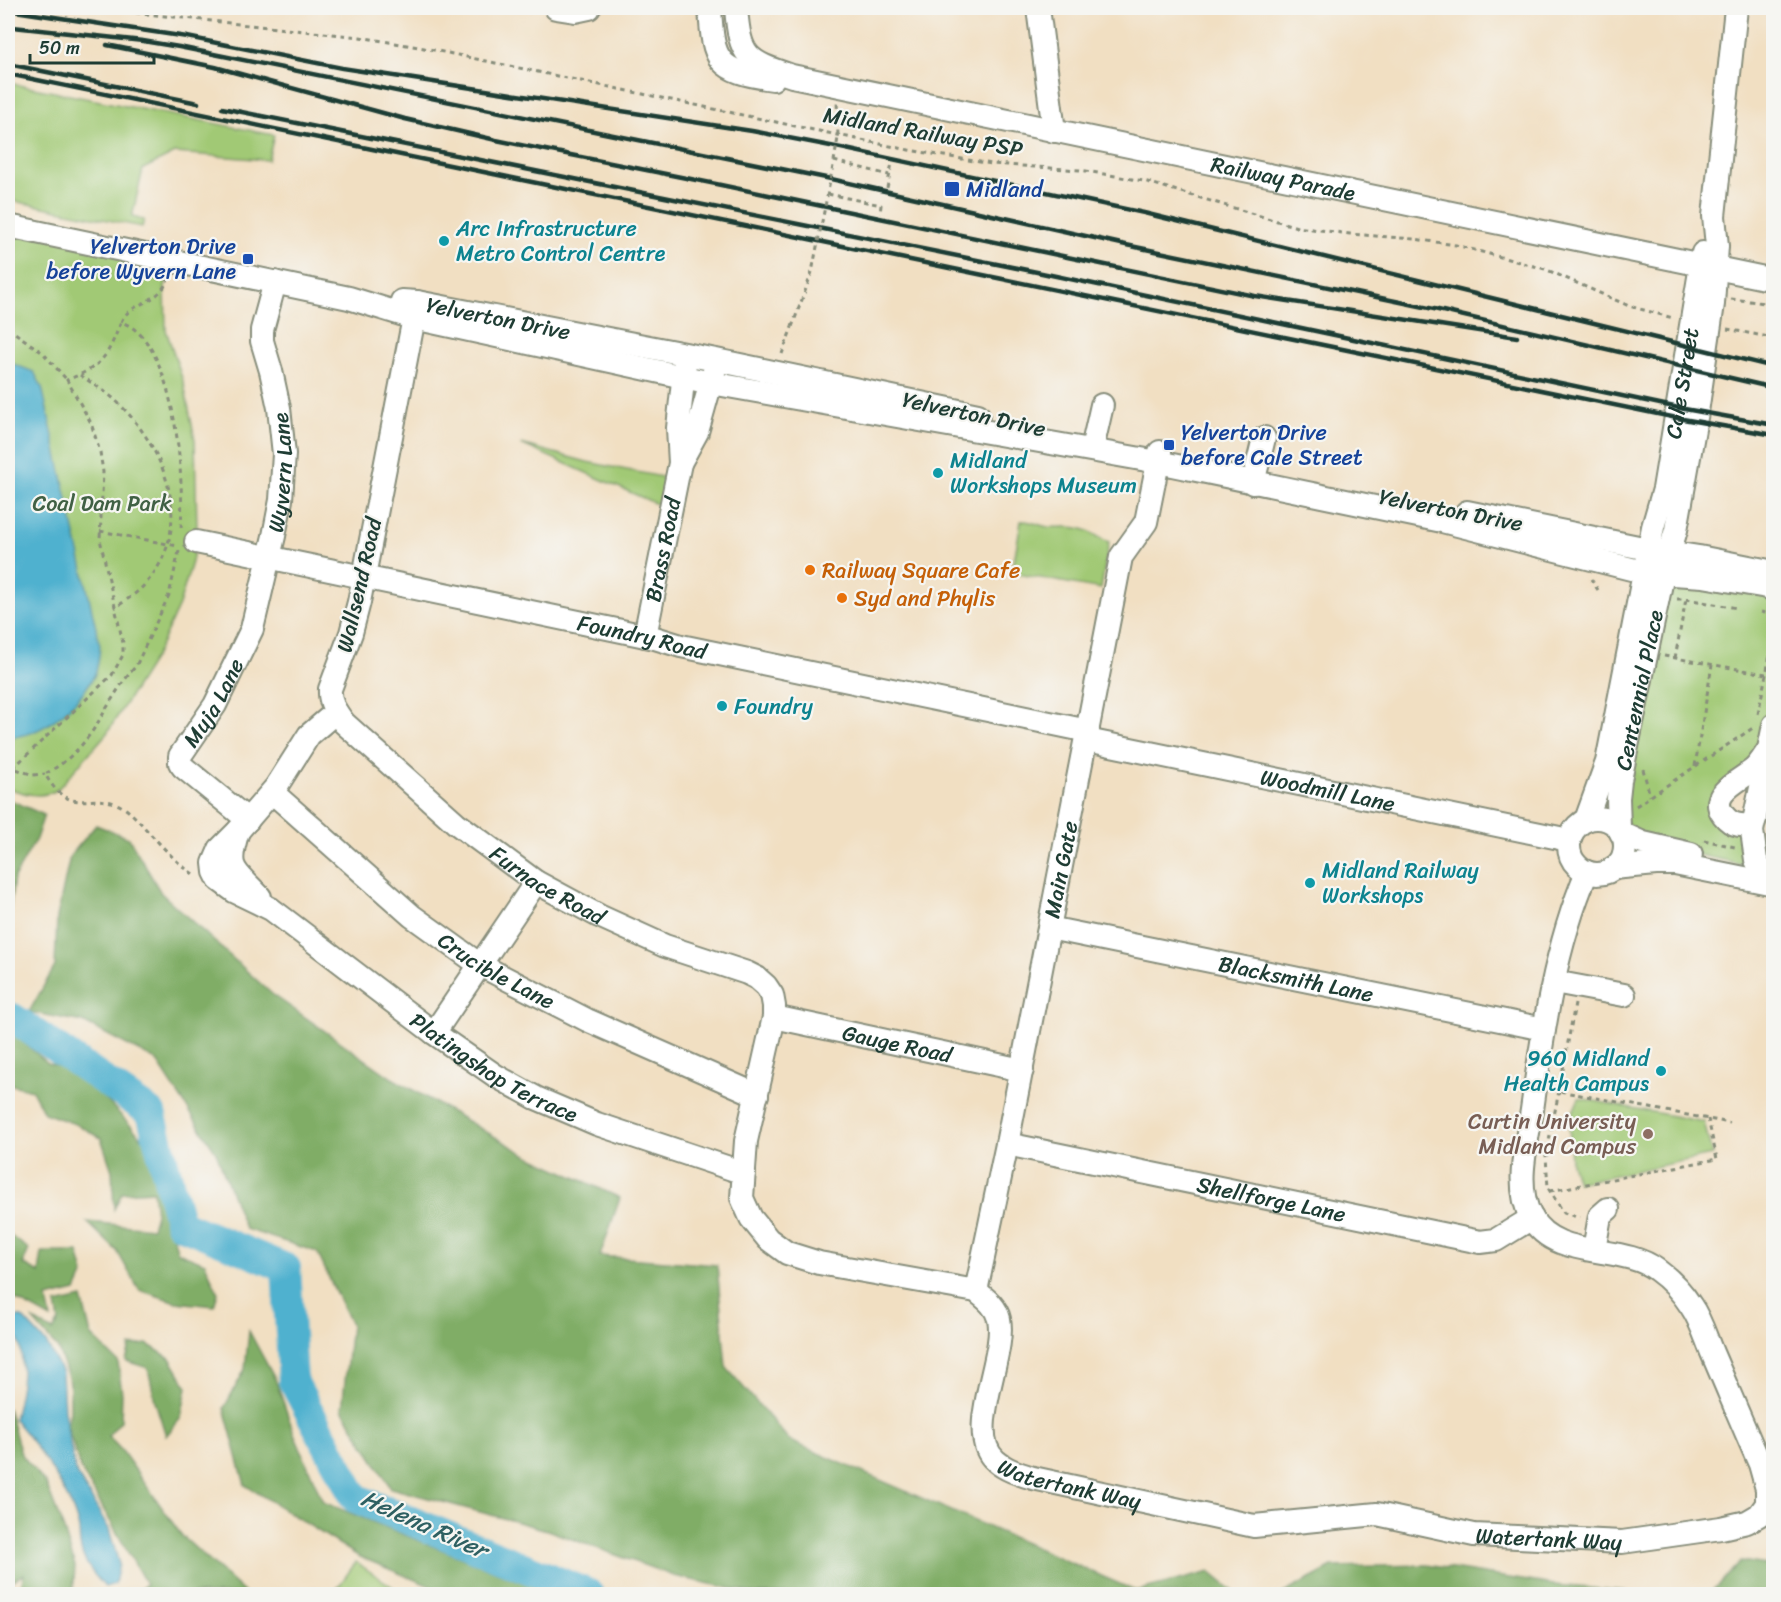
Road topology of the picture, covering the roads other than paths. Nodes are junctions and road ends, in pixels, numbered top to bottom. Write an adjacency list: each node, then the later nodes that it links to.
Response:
1 (556, 8): 2 (street)
2 (589, 8)
3 (1038, 8): 8 (street)
4 (1736, 8): 10 (street, Cale Street)
5 (736, 12): 6 (street); 7 (street, Railway Parade)
6 (710, 13): 7 (street, Railway Parade)
7 (792, 76): 8 (street, Railway Parade)
8 (1054, 131): 10 (street, Railway Parade)
9 (8, 226): 12 (street, Yelverton Drive)
10 (1708, 268): 11 (street, Railway Parade); 14 (street, Cale Street); 14 (street, Cale Street)
11 (1773, 280)
12 (275, 282): 13 (street, Yelverton Drive); 27 (street, Wyvern Lane)
13 (415, 310): 15 (street, Yelverton Drive); 17 (street, Yelverton Drive); 30 (street, Wallsend Road)
14 (1701, 324): 26 (street, Cale Street)
15 (686, 354): 16 (street, Yelverton Drive); 17 (street, Brass Road)
16 (716, 360): 18 (street, Brass Road); 21 (street, Yelverton Drive)
17 (684, 377): 18 (street, Yelverton Drive); 23 (street, Brass Road)
18 (711, 383): 21 (street, Yelverton Drive); 23 (street, Brass Road)
19 (1102, 405): 21 (street)
20 (1264, 438): 24 (street)
21 (1093, 444): 22 (street, Yelverton Drive)
22 (1159, 457): 24 (street, Yelverton Drive); 35 (street, Main Gate)
23 (680, 463): 32 (street, Brass Road)
24 (1254, 478): 26 (street, Yelverton Drive); 29 (street, Yelverton Drive)
25 (188, 544): 27 (street, Foundry Road)
26 (1659, 551): 28 (street, Yelverton Drive); 29 (street, Centennial Place)
27 (270, 557): 30 (street, Foundry Road); 41 (street, Muja Lane)
28 (1773, 572)
29 (1653, 573): 31 (street, Yelverton Drive); 39 (street, Centennial Place); 40 (street, Centennial Place)
30 (363, 576): 32 (street, Foundry Road); 33 (street, Wallsend Road)
31 (1773, 590)
32 (645, 636): 35 (street, Foundry Road)
33 (336, 712): 37 (street); 46 (street, Furnace Road)
34 (1762, 723): 36 (street)
35 (1087, 736): 42 (street, Woodmill Lane); 47 (street, Main Gate)
36 (1768, 750): 38 (street); 38 (street)
37 (272, 792): 41 (street); 48 (street, Crucible Lane)
38 (1755, 819): 45 (street)
39 (1586, 820): 40 (street); 42 (street)
40 (1623, 824): 43 (street); 45 (street)
41 (243, 825): 53 (street, Platingshop Terrace)
42 (1569, 840): 44 (street)
43 (1613, 868): 44 (street); 45 (street)
44 (1587, 872): 49 (street)
45 (1769, 874)
46 (536, 882): 48 (street); 51 (street, Furnace Road)
47 (1049, 928): 52 (street, Blacksmith Lane); 54 (street, Main Gate)
48 (480, 965): 53 (street); 55 (street, Crucible Lane)
49 (1554, 982): 50 (street); 52 (street)
50 (1624, 995)
51 (774, 1017): 54 (street, Gauge Road); 55 (street)
52 (1544, 1029): 59 (street)
53 (434, 1033): 57 (street, Platingshop Terrace)
54 (1022, 1070): 56 (street, Main Gate)
55 (757, 1095): 57 (street)
56 (1007, 1144): 59 (street, Shellforge Lane); 61 (street, Main Gate)
57 (744, 1173): 61 (street)
58 (1608, 1209): 60 (street)
59 (1532, 1218): 60 (street)
60 (1594, 1250): 61 (street, Watertank Way)
61 (976, 1291)

